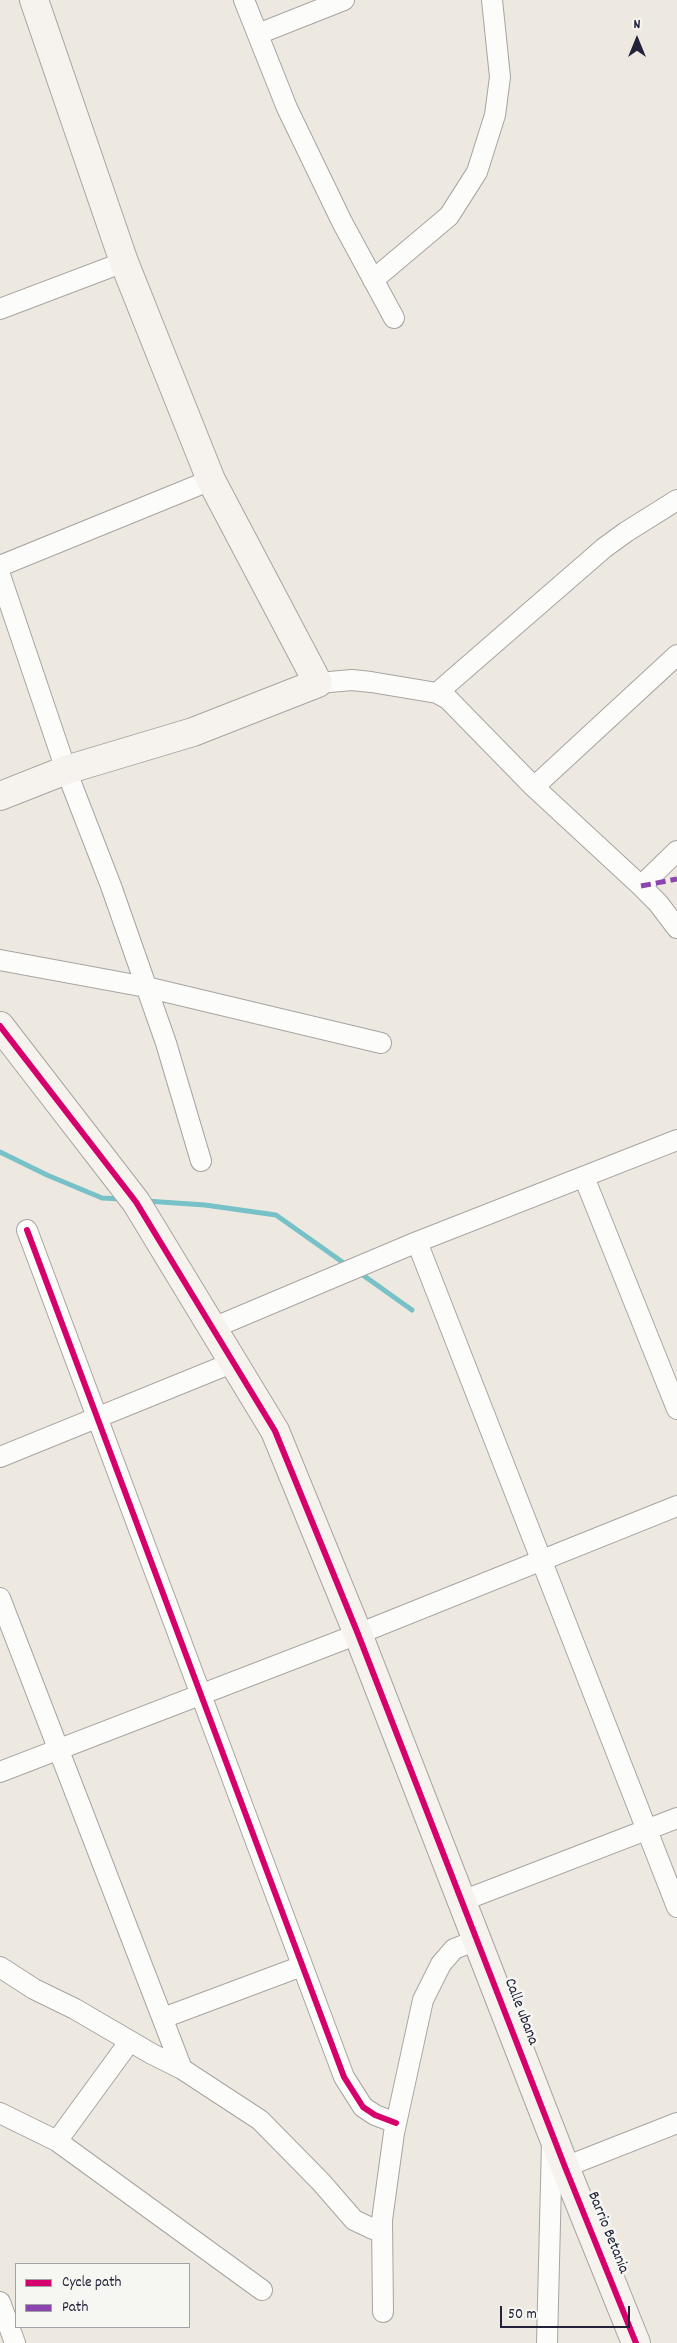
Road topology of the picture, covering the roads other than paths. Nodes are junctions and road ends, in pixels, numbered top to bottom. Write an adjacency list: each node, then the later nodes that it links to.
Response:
1 (34, 0): 6 (street)
2 (244, 0): 5 (street)
3 (344, 0): 5 (street)
4 (492, 0): 7 (street)
5 (258, 34): 7 (street)
6 (124, 262): 8 (street); 10 (street)
7 (373, 280): 9 (street)
8 (0, 309)
9 (394, 318)
10 (211, 480): 12 (street); 15 (street)
11 (677, 500): 16 (street)
12 (0, 566)
13 (0, 576): 17 (street)
14 (677, 655): 18 (street)
15 (318, 683): 16 (street); 17 (street)
16 (437, 693): 18 (street)
17 (66, 770): 19 (street); 24 (street)
18 (534, 787): 21 (street)
19 (0, 796)
20 (677, 851): 21 (street)
21 (640, 886): 22 (street)
22 (677, 928)
23 (0, 960): 24 (street)
24 (146, 987): 26 (street); 28 (street)
25 (0, 1026): 32 (street, Calle ubana)
26 (381, 1043)
27 (677, 1140): 29 (street)
28 (201, 1160)
29 (584, 1177): 31 (street); 34 (street)
30 (27, 1230): 35 (street)
31 (417, 1242): 32 (street); 38 (street)
32 (213, 1328): 33 (street, Calle ubana)
33 (234, 1362): 35 (street); 40 (street, Calle ubana)
34 (677, 1409)
35 (97, 1417): 36 (street); 41 (street)
36 (0, 1457)
37 (677, 1506): 38 (street)
38 (541, 1560): 40 (street); 45 (street)
39 (0, 1598): 42 (street)
40 (358, 1634): 41 (street); 46 (street, Calle ubana)
41 (200, 1694): 42 (street); 49 (street)
42 (59, 1749): 43 (street); 51 (street)
43 (0, 1772)
44 (677, 1818): 45 (street)
45 (647, 1829): 46 (street); 47 (street)
46 (462, 1901): 48 (street, Calle ubana)
47 (677, 1907)
48 (477, 1940): 55 (street); 57 (street, Calle ubana)
49 (302, 1966): 51 (street); 55 (street)
50 (0, 1967): 52 (street)
51 (163, 2018): 53 (street)
52 (130, 2041): 53 (street); 58 (street)
53 (182, 2069): 60 (street)
54 (0, 2113): 58 (street)
55 (396, 2122): 60 (street)
56 (677, 2123): 59 (street)
57 (552, 2133): 59 (street, Barrio Betania); 65 (street)
58 (57, 2141): 61 (street)
59 (566, 2167): 66 (street, Barrio Betania)
60 (382, 2229): 63 (street)
61 (262, 2290)
62 (0, 2302): 64 (street)
63 (383, 2312)
64 (14, 2343)
65 (546, 2343)
66 (636, 2343)

